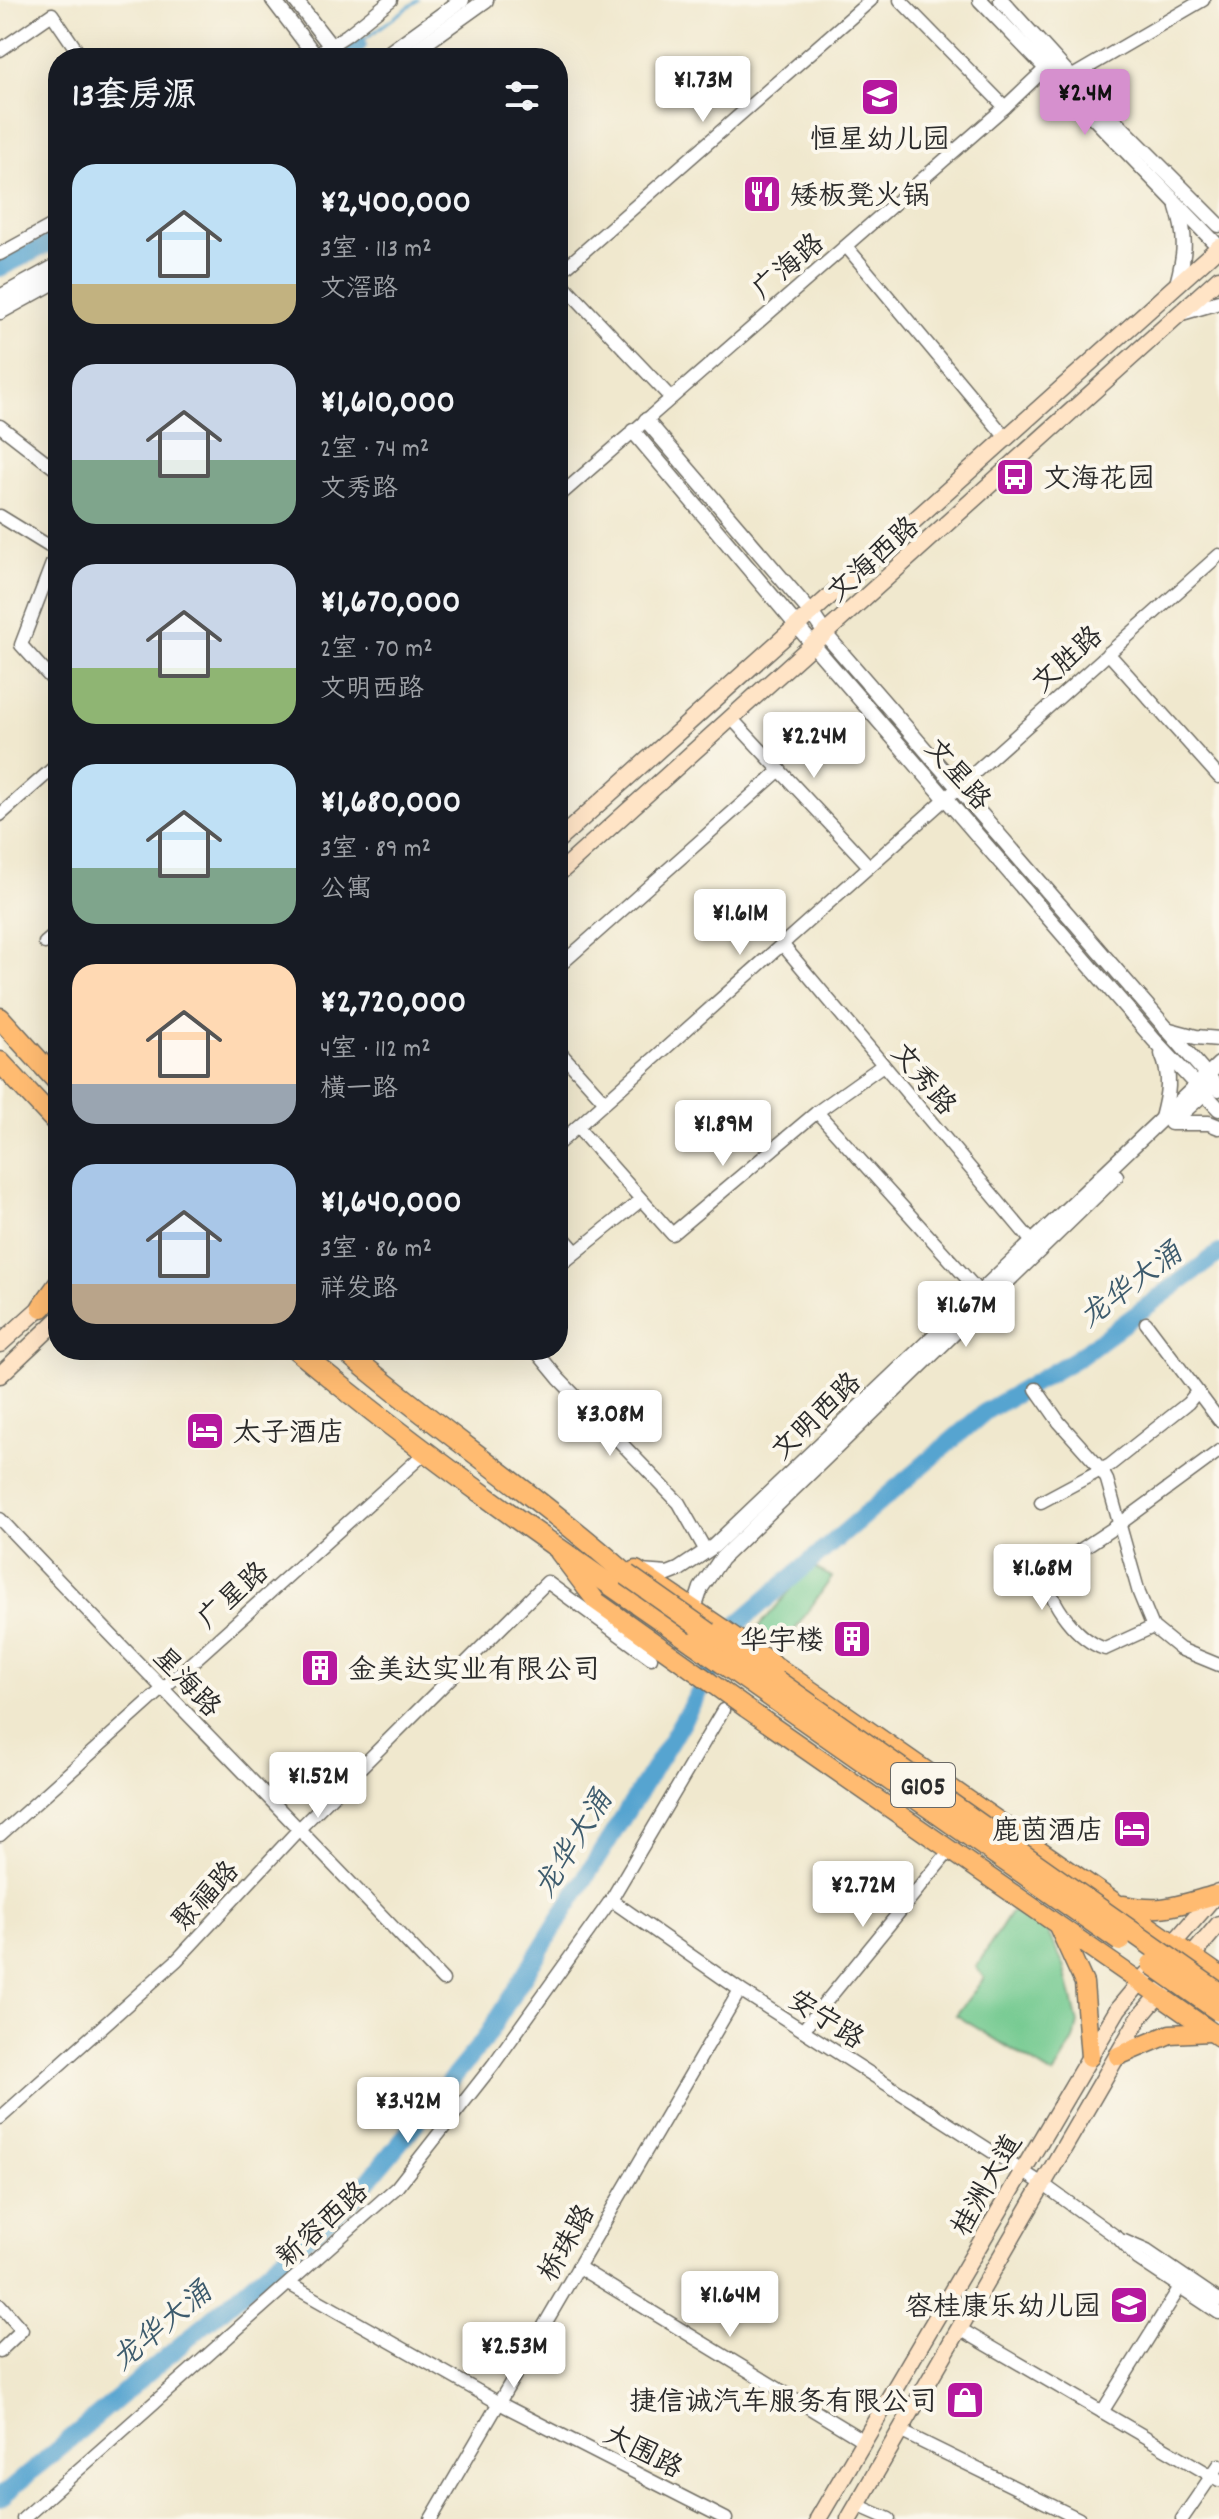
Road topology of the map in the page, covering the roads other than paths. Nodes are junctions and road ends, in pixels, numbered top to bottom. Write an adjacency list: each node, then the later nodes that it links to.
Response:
1 (273, 0): 13 (street)
2 (295, 0): 11 (street)
3 (391, 0): 11 (street)
4 (462, 0): 16 (street)
5 (486, 0): 17 (street)
6 (871, 0): 29 (street)
7 (900, 0): 21 (street)
8 (980, 0): 19 (street)
9 (1001, 0): 20 (street)
10 (1203, 0): 20 (street)
11 (330, 44): 14 (street); 15 (street)
12 (75, 48): 18 (street)
13 (308, 48)
14 (325, 48)
15 (333, 48)
16 (396, 48)
17 (419, 48)
18 (0, 50)
19 (1045, 69): 21 (street, 广海路); 22 (street)
20 (1071, 77): 22 (street)
21 (1005, 107): 26 (street, 广海路)
22 (1182, 199): 23 (street); 24 (street); 27 (street); 32 (street)
23 (1219, 206)
24 (1219, 225)
25 (48, 228): 28 (street)
26 (846, 246): 39 (street, 广海路); 43 (street)
27 (1219, 247): 32 (main road, 文海西路)
28 (0, 254)
29 (568, 268)
30 (48, 271): 35 (street)
31 (1219, 278): 38 (main road, 文海西路)
32 (1177, 284): 43 (main road, 文海西路)
33 (48, 286): 37 (street)
34 (568, 288): 39 (street)
35 (0, 297)
36 (1219, 302): 38 (street)
37 (0, 312)
38 (1180, 313): 52 (main road, 文海西路)
39 (671, 398): 40 (street, 广海路)
40 (646, 420): 42 (street, 广海路); 50 (street, 文星路)
41 (0, 426): 44 (street)
42 (633, 431): 45 (street, 广海路); 51 (street, 文星路)
43 (1007, 439): 50 (main road, 文海西路)
44 (48, 463)
45 (568, 488)
46 (0, 516): 47 (street)
47 (48, 545)
48 (1219, 555): 53 (street, 文胜路)
49 (48, 574): 54 (street)
50 (812, 614): 51 (main road, 文海西路); 52 (street, 文星路)
51 (797, 626): 52 (street, 文星路); 62 (main road, 文海西路)
52 (820, 640): 55 (main road, 文海西路); 59 (street, 文星路); 60 (street, 文星路)
53 (1108, 653): 58 (street); 59 (street, 文胜路)
54 (48, 675)
55 (732, 719): 56 (street); 63 (main road, 文海西路)
56 (780, 770): 64 (street); 68 (street)
57 (48, 773): 61 (street)
58 (1219, 777)
59 (958, 786): 60 (street, 文胜路); 70 (street, 文星路)
60 (945, 797): 64 (street, 文胜路); 70 (street, 文星路)
61 (0, 815)
62 (568, 831)
63 (568, 865)
64 (869, 866): 67 (street, 文胜路)
65 (48, 940): 66 (street)
66 (45, 943)
67 (782, 944): 75 (street, 文秀路); 78 (street, 文胜路)
68 (568, 958)
69 (0, 1018): 76 (highway)
70 (1160, 1034): 71 (street); 77 (street, 文星路); 82 (street)
71 (1219, 1039)
72 (568, 1061): 78 (street)
73 (0, 1062): 81 (highway)
74 (1219, 1064): 77 (street, 文明西路)
75 (883, 1065): 80 (street); 88 (street, 文秀路)
76 (48, 1071)
77 (1210, 1085): 79 (street, 文星路); 82 (street, 文明西路)
78 (605, 1102): 83 (street, 文胜路)
79 (1219, 1109)
80 (817, 1112): 86 (street); 91 (street)
81 (48, 1116)
82 (1167, 1121): 84 (street); 88 (street, 文明西路); 114 (street, 文明西路)
83 (577, 1127): 85 (street, 文胜路); 86 (street)
84 (1219, 1127)
85 (568, 1135)
86 (641, 1200): 89 (street)
87 (568, 1243): 89 (street)
88 (1033, 1243): 91 (street, 文明西路)
89 (576, 1252): 90 (street)
90 (568, 1259)
91 (980, 1293): 112 (street, 文明西路)
92 (48, 1299): 94 (highway)
93 (48, 1301): 94 (main road)
94 (42, 1307): 97 (main road)
95 (1146, 1323): 103 (street)
96 (48, 1329): 101 (main road)
97 (0, 1344)
98 (309, 1360): 106 (highway, G105)
99 (356, 1360): 113 (highway, G105)
100 (543, 1360): 112 (street)
101 (0, 1375)
102 (1036, 1389): 107 (street)
103 (1196, 1393): 104 (street); 107 (street)
104 (1219, 1420)
105 (1219, 1451): 110 (street)
106 (425, 1453): 111 (highway, G105); 118 (street, 广星路)
107 (1101, 1469): 108 (street); 110 (street)
108 (1041, 1502)
109 (0, 1519): 118 (street, 星海路)
110 (1121, 1523): 115 (street); 115 (street)
111 (558, 1550): 122 (main road, bridge); 137 (highway, G105 / G105, bridge)
112 (706, 1551): 113 (street, 文明西路)
113 (633, 1574): 114 (main road); 135 (highway, G105, bridge)
114 (694, 1609): 125 (main road, bridge)
115 (1153, 1627): 117 (street)
116 (651, 1658): 120 (street, 聚福路)
117 (1219, 1665)
118 (162, 1690): 120 (street, 星海路); 121 (street, 广星路)
119 (723, 1710): 124 (street, 新容西路)
120 (300, 1828): 132 (street, 星海路); 142 (street, 聚福路)
121 (0, 1835)
122 (950, 1850): 126 (main road); 138 (street)
123 (1217, 1893): 125 (main road); 128 (main road, 桂洲大道)
124 (611, 1900): 134 (street, 安宁路); 147 (street, 新容西路)
125 (1113, 1902): 128 (main road); 129 (main road)
126 (1057, 1923): 129 (main road); 141 (main road)
127 (1219, 1924): 130 (main road, 桂洲大道)
128 (1173, 1944): 130 (main road); 133 (main road, 桂洲大道)
129 (1088, 1945): 133 (main road)
130 (1190, 1956): 131 (main road); 136 (main road, 桂洲大道)
131 (1219, 1975)
132 (443, 1980)
133 (1141, 1981): 136 (main road); 141 (main road, 桂洲大道)
134 (740, 1990): 138 (street, 安宁路); 146 (street, 桥珠路)
135 (1219, 1993)
136 (1158, 1994): 139 (main road); 140 (main road, 桂洲大道)
137 (1219, 2011)
138 (803, 2030): 143 (street, 安宁路)
139 (1216, 2034): 140 (main road)
140 (1118, 2056): 144 (main road, 桂洲大道)
141 (1090, 2057): 143 (main road, 桂洲大道)
142 (0, 2118)
143 (1021, 2172): 144 (street, 安宁路); 157 (main road, 桂洲大道)
144 (1044, 2185): 145 (street, 安宁路); 152 (main road, 桂洲大道)
145 (1118, 2238): 148 (street); 149 (street)
146 (578, 2267): 154 (street, 桥珠路); 157 (street)
147 (289, 2284): 154 (street, 大围路); 160 (street, 新容西路)
148 (1180, 2287): 151 (street); 155 (street)
149 (1219, 2300)
150 (0, 2305): 153 (street)
151 (1219, 2313)
152 (960, 2329): 155 (street); 156 (main road, 桂洲大道)
153 (0, 2351)
154 (499, 2403): 161 (street, 桥珠路); 162 (street, 大围路)
155 (1102, 2412): 158 (street)
156 (900, 2431): 159 (main road, 桂洲大道); 165 (street)
157 (864, 2441): 163 (main road, 桂洲大道)
158 (1216, 2473): 166 (street)
159 (853, 2512): 164 (street)
160 (23, 2519)
161 (431, 2519)
162 (726, 2519)
163 (818, 2519)
164 (889, 2519)
165 (1079, 2519)
166 (1182, 2519)

